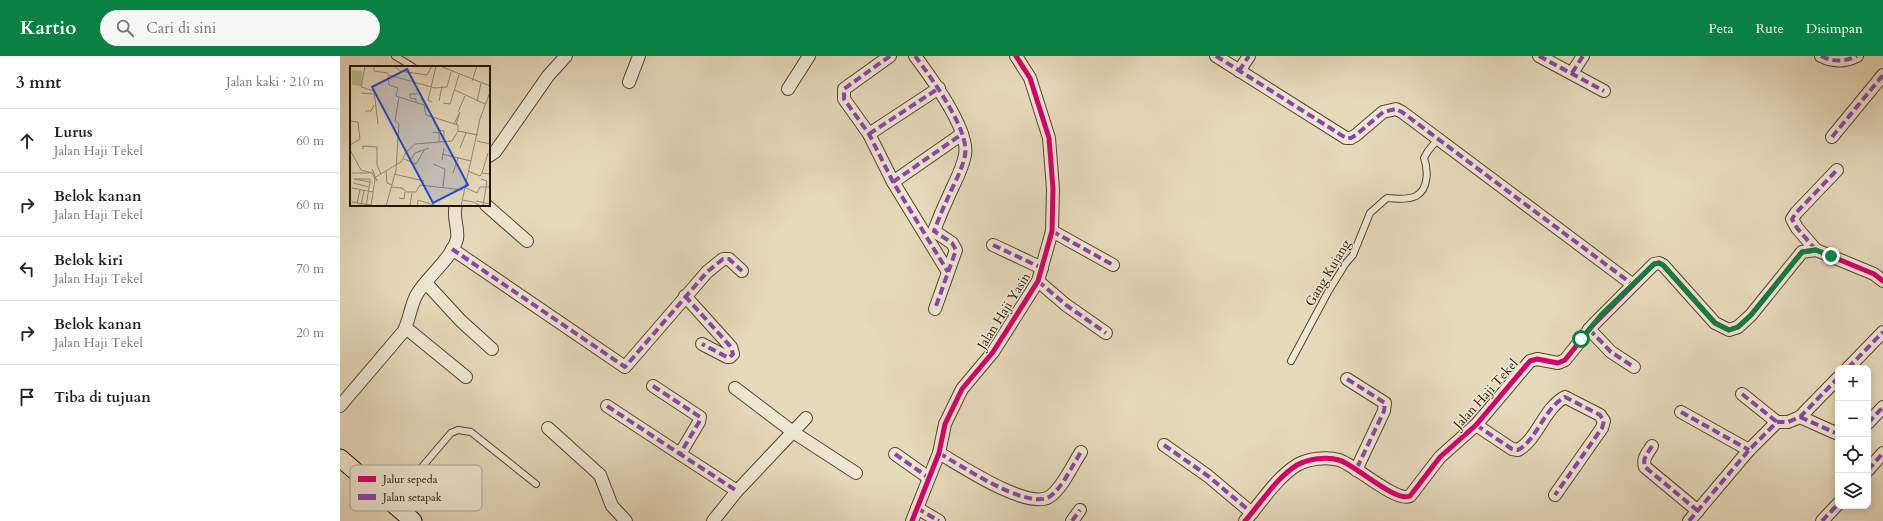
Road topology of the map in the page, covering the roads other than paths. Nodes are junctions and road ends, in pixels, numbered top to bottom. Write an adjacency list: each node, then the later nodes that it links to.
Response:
1 (395, 56): 14 (lane)
2 (566, 56): 26 (street)
3 (639, 56): 18 (street)
4 (809, 56): 20 (street)
5 (890, 56): 22 (street)
6 (915, 56): 19 (street)
7 (1016, 56): 31 (street, Jalan Haji Yasin)
8 (1216, 56): 15 (street)
9 (1249, 56): 15 (street)
10 (1539, 56): 16 (street)
11 (1583, 56): 16 (street)
12 (1821, 56): 13 (street)
13 (1857, 56)
14 (411, 66)
15 (1239, 71): 25 (street)
16 (1572, 73): 21 (street)
17 (1883, 75): 24 (street)
18 (629, 82)
19 (939, 88): 22 (street); 23 (street)
20 (788, 89)
21 (1604, 91)
22 (869, 134): 28 (street)
23 (962, 134): 28 (street); 32 (street)
24 (1832, 137)
25 (1438, 139): 44 (street); 53 (lane, Gang Kujang)
26 (490, 155)
27 (1837, 170): 36 (street)
28 (893, 182): 32 (street)
29 (456, 206): 35 (street)
30 (487, 206): 33 (street)
31 (1052, 231): 37 (street); 38 (street, Jalan Haji Yasin)
32 (931, 235): 40 (street); 40 (street)
33 (527, 241)
34 (994, 245): 38 (street)
35 (452, 249): 43 (street); 45 (street)
36 (1816, 250): 41 (street); 44 (street, Jalan Haji Tekel)
37 (1114, 265)
38 (1042, 268): 42 (street, Jalan Haji Yasin)
39 (742, 271): 45 (street)
40 (948, 272): 46 (street)
41 (1883, 280)
42 (1038, 281): 50 (street); 78 (street, Jalan Haji Yasin)
43 (426, 283): 47 (street); 52 (street)
44 (1632, 284): 48 (street, Jalan Haji Tekel)
45 (685, 296): 51 (street)
46 (935, 309)
47 (406, 328): 56 (street); 62 (street)
48 (1590, 329): 55 (street); 70 (street, Jalan Haji Tekel)
49 (1883, 332): 54 (street)
50 (1106, 333)
51 (702, 344)
52 (492, 349)
53 (1291, 361)
54 (1851, 365)
55 (1634, 367)
56 (466, 377)
57 (1347, 379): 86 (street)
58 (1835, 381): 66 (street)
59 (653, 386): 80 (street)
60 (735, 388): 72 (street)
61 (1742, 394): 69 (street)
62 (340, 406)
63 (607, 406): 80 (street)
64 (1883, 407): 68 (street)
65 (1681, 412): 76 (street)
66 (1800, 417): 69 (street); 73 (street)
67 (806, 418): 72 (street)
68 (1871, 420)
69 (1777, 422): 76 (street)
70 (1476, 425): 86 (street, Jalan Haji Tekel); 91 (street)
71 (548, 428): 99 (street)
72 (793, 432): 87 (street); 90 (street)
73 (1835, 433)
74 (1164, 445): 97 (street)
75 (1652, 446): 96 (street)
76 (1749, 450): 96 (street)
77 (1081, 452): 78 (street)
78 (939, 453): 88 (street, Jalan Haji Yasin)
79 (1883, 453): 85 (street)
80 (680, 454): 90 (street)
81 (895, 454): 88 (street)
82 (340, 458): 84 (main road)
83 (424, 465): 89 (lane)
84 (350, 466)
85 (1871, 467)
86 (1356, 470): 97 (street, Jalan Haji Tekel)
87 (856, 473)
88 (928, 478): 93 (street, Jalan Haji Yasin)
89 (536, 484)
90 (737, 491): 100 (street)
91 (1554, 495)
92 (1835, 507): 105 (street)
93 (917, 508): 101 (street, Jalan Haji Yasin); 102 (street)
94 (1080, 510): 103 (street)
95 (402, 511): 98 (main road)
96 (1698, 511): 104 (street)
97 (1248, 517)
98 (413, 521)
99 (626, 521)
100 (713, 521)
101 (912, 521)
102 (939, 521)
103 (1072, 521)
104 (1689, 521)
105 (1822, 521)

